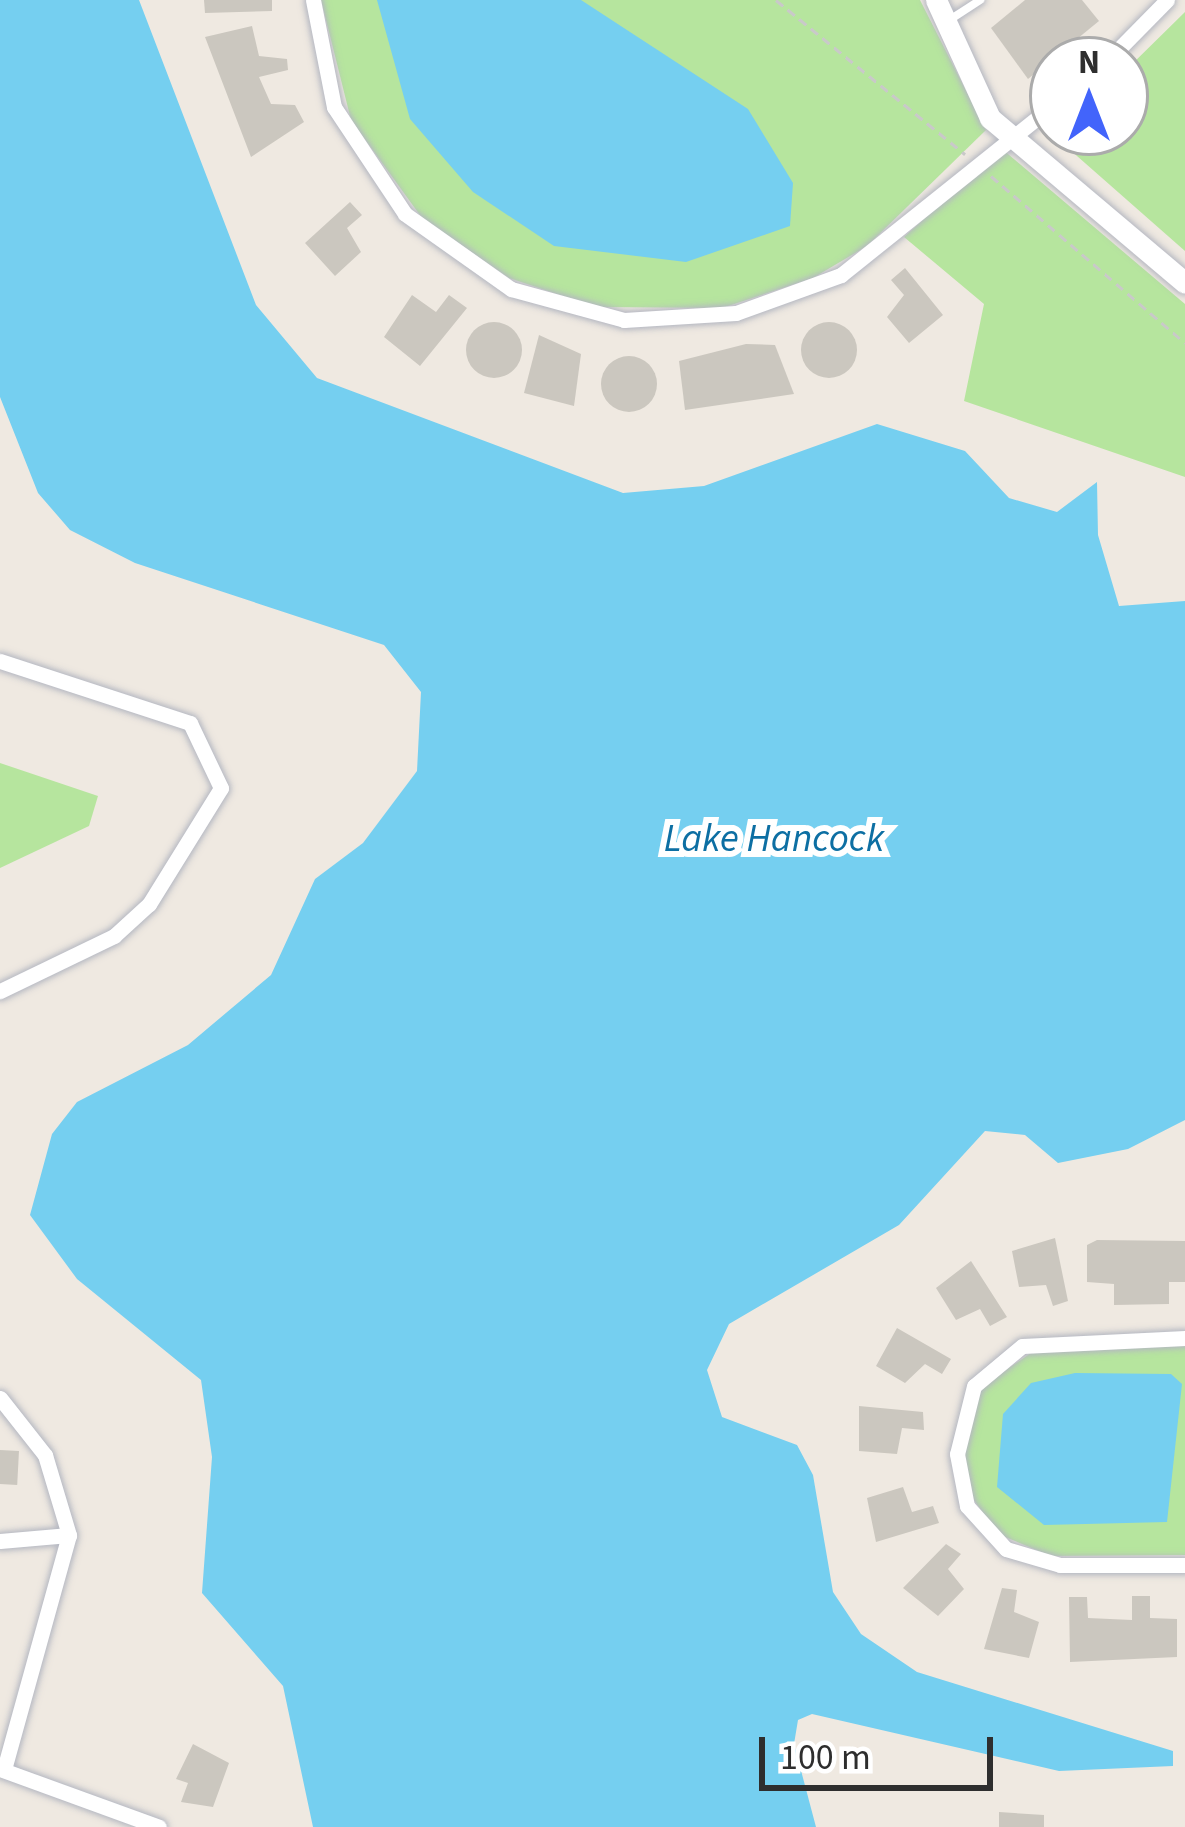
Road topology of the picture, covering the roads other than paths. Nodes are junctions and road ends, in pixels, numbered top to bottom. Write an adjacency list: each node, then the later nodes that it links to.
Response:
1 (313, 0): 8 (street)
2 (936, 0): 5 (street)
3 (980, 0): 5 (lane)
4 (1167, 0): 6 (street)
5 (945, 23): 8 (street)
6 (1132, 36)
7 (1029, 122): 8 (street)
8 (1008, 136): 9 (street)
9 (1185, 283)
10 (0, 661): 11 (street)
11 (0, 992)
12 (1185, 1338): 16 (street)
13 (0, 1398): 14 (street)
14 (69, 1535): 15 (street); 17 (street)
15 (0, 1541)
16 (1185, 1565)
17 (2, 1770): 18 (street)
18 (159, 1827)

